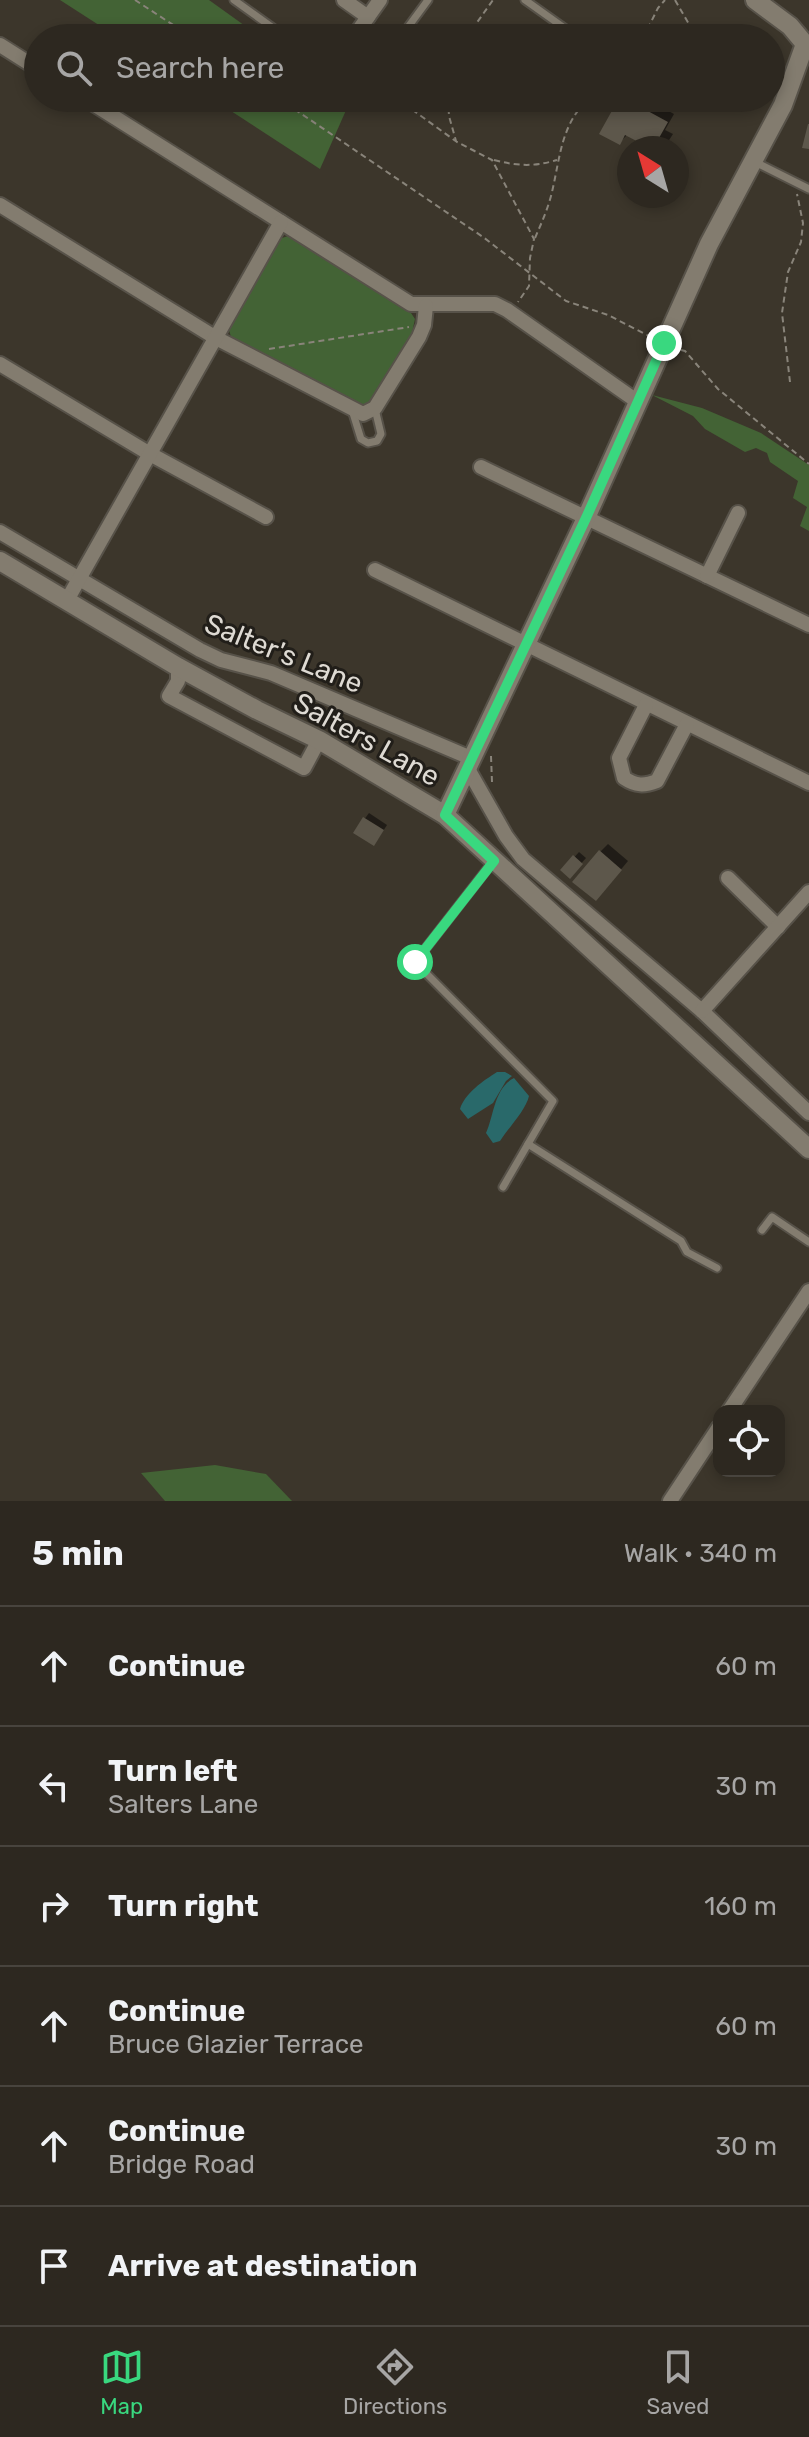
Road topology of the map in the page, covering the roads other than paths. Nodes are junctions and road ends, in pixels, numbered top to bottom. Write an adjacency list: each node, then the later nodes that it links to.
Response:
1 (234, 0): 8 (lane)
2 (344, 0): 7 (street)
3 (380, 0): 7 (street)
4 (428, 0): 10 (lane)
5 (525, 0): 11 (lane)
6 (755, 0): 13 (main road)
7 (368, 17): 9 (street)
8 (267, 24)
9 (363, 24)
10 (410, 24)
11 (559, 24)
12 (0, 45): 14 (street)
13 (807, 45): 15 (main road)
14 (24, 60)
15 (785, 85)
16 (106, 112): 21 (street)
17 (772, 112): 18 (main road)
18 (753, 161): 19 (lane); 25 (main road)
19 (809, 189)
20 (0, 205): 23 (street)
21 (281, 222): 22 (street); 23 (street)
22 (426, 306): 25 (street); 26 (street)
23 (216, 338): 27 (street); 28 (street)
24 (0, 364): 28 (street)
25 (638, 402): 32 (main road)
26 (375, 408): 27 (street); 27 (lane)
27 (352, 410)
28 (150, 454): 31 (street); 37 (street)
29 (481, 467): 32 (street)
30 (738, 513): 36 (street)
31 (266, 517)
32 (586, 518): 36 (street); 40 (main road)
33 (0, 532): 37 (street, Salter's Lane)
34 (0, 561): 38 (main road, Salters Lane)
35 (375, 570): 40 (street)
36 (707, 576): 39 (street)
37 (78, 580): 38 (street); 45 (street, Salter's Lane)
38 (66, 602): 41 (main road, Salters Lane)
39 (809, 625)
40 (526, 644): 42 (street); 45 (main road)
41 (178, 667): 44 (main road, Salters Lane); 44 (street)
42 (646, 705): 43 (street); 43 (street)
43 (687, 724): 46 (street)
44 (319, 740): 47 (main road, Salters Lane)
45 (470, 764): 47 (main road); 52 (street)
46 (809, 783)
47 (445, 815): 48 (main road, Salters Lane)
48 (494, 861): 54 (main road, Salters Lane); 55 (lane)
49 (728, 878): 51 (street)
50 (809, 892): 51 (street)
51 (778, 927): 52 (street)
52 (702, 1011): 53 (street)
53 (809, 1114): 54 (street)
54 (791, 1133): 56 (main road, Salters Lane)
55 (528, 1144): 57 (lane); 60 (lane)
56 (809, 1149)
57 (503, 1187)
58 (762, 1230): 59 (lane)
59 (809, 1242)
60 (717, 1268)
61 (809, 1291): 62 (street)
62 (733, 1405)
63 (713, 1436): 64 (street)
64 (670, 1501)

